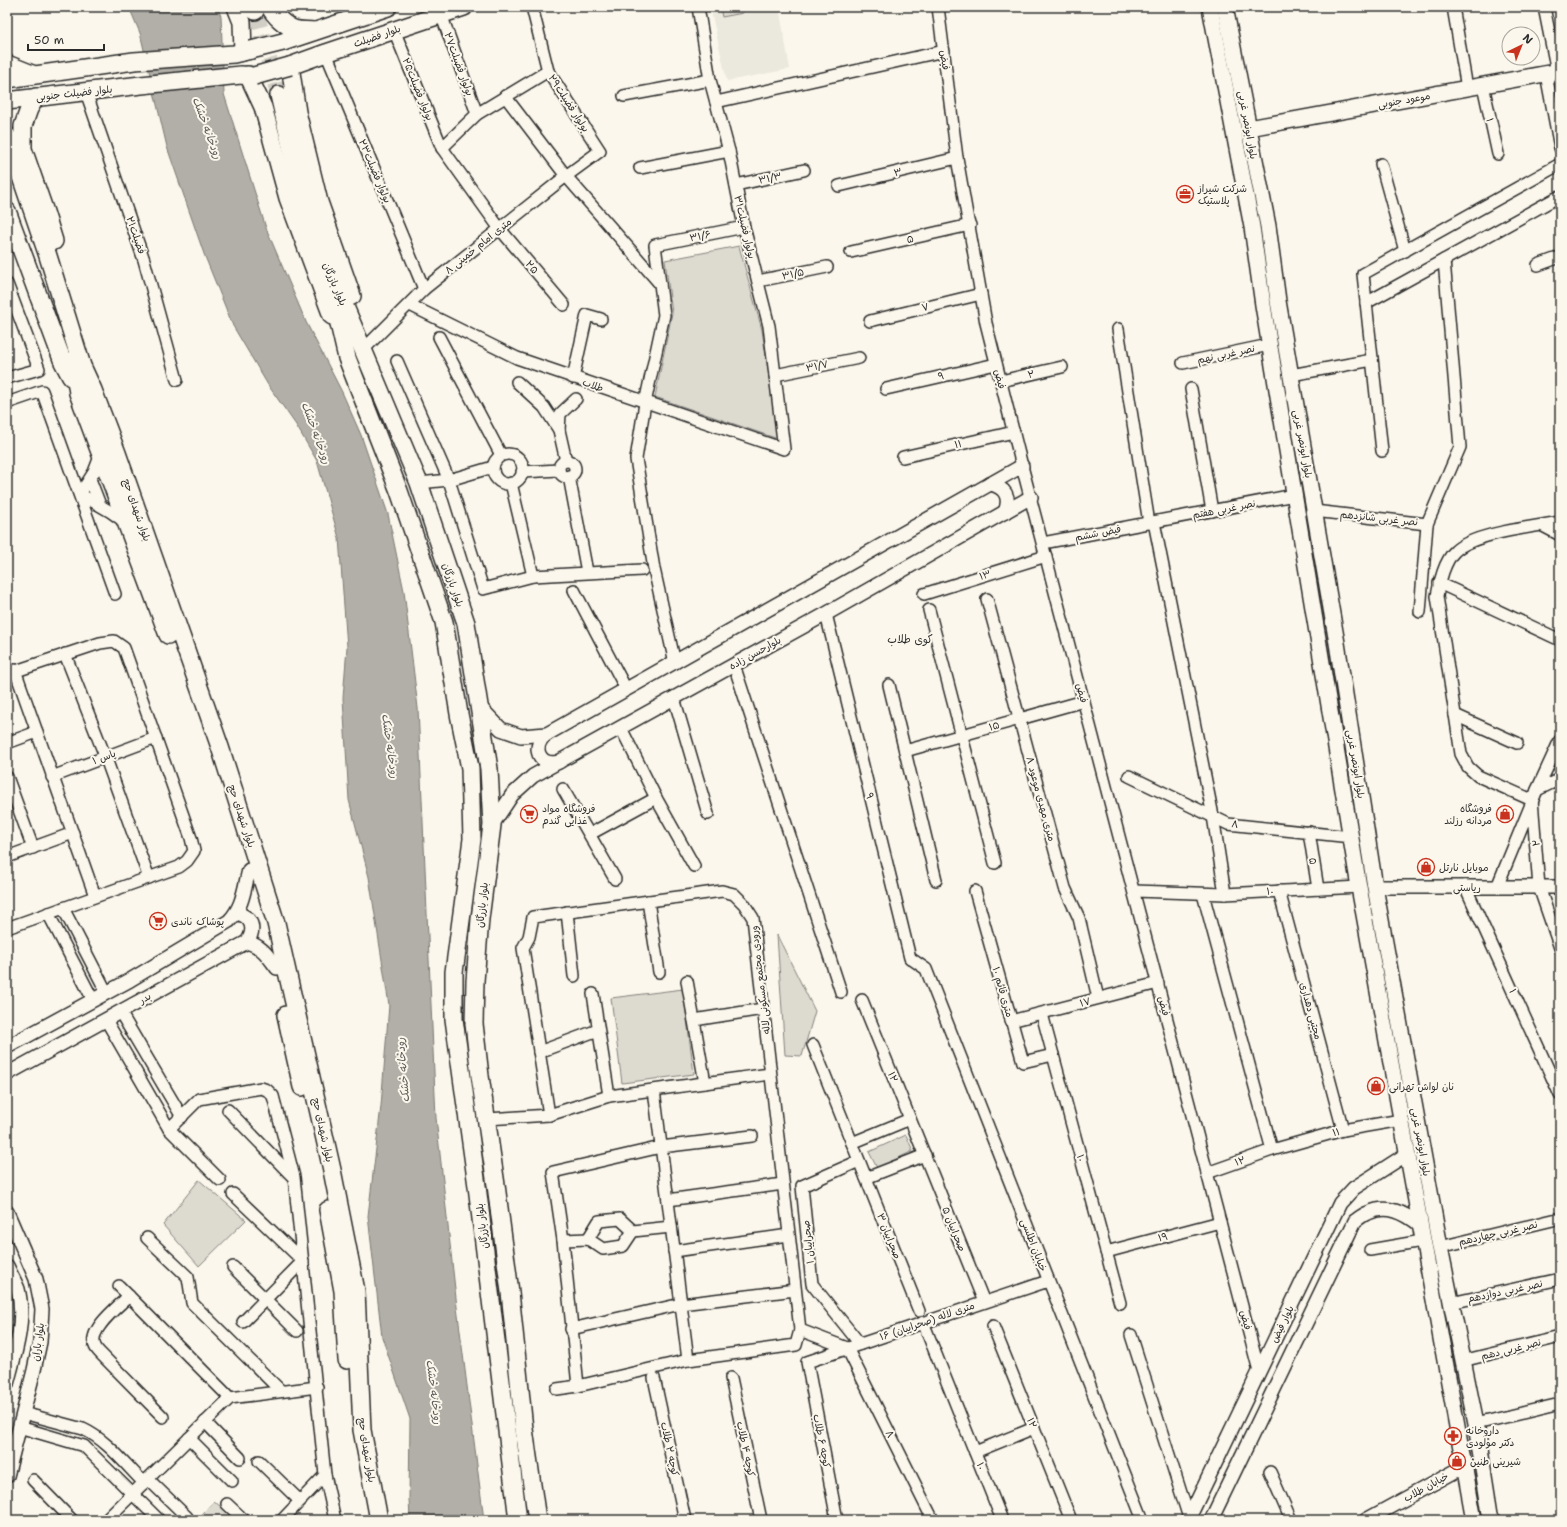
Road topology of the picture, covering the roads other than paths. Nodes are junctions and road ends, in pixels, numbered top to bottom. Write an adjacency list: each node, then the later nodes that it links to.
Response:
1 (236, 7): 15 (main road)
2 (388, 7): 14 (main road)
3 (464, 7): 12 (main road, بلوار فضیلت)
4 (532, 7): 20 (street, بولوار فضیلت۲۹)
5 (698, 7): 25 (street, بولوار فضیلت۳۱)
6 (938, 7): 16 (street, فیض)
7 (1210, 7): 76 (main road, بلوار ابونصر غربی)
8 (1225, 7): 36 (main road, بلوار ابونصر غربی)
9 (1453, 7): 27 (street)
10 (1544, 7): 21 (street)
11 (259, 8): 14 (main road)
12 (441, 14): 13 (main road, بلوار فضیلت); 35 (street, بولوار فضیلت۲۷)
13 (394, 30): 17 (main road, بلوار فضیلت); 38 (street, بولوار فضیلت۲۵)
14 (316, 31): 15 (main road, bridge)
15 (243, 52): 22 (main road)
16 (944, 52): 34 (street); 43 (street, فیض)
17 (326, 53): 19 (main road, بلوار فضیلت); 67 (street, بولوار فضیلت۲۳)
18 (7, 64): 22 (main road)
19 (290, 66): 23 (main road, بلوار فضیلت, bridge); 77 (main road)
20 (548, 71): 30 (street); 40 (street, بولوار فضیلت۲۹)
21 (1554, 72): 26 (main road, موعود جنوبی); 39 (street)
22 (34, 75): 24 (main road)
23 (248, 76): 28 (main road, بلوار فضیلت جنوبی); 78 (main road)
24 (7, 79)
25 (710, 80): 31 (street); 34 (street, بولوار فضیلت۳۱)
26 (1483, 85): 27 (main road, موعود جنوبی); 42 (street, ۱)
27 (1467, 88): 36 (main road, موعود جنوبی)
28 (86, 92): 32 (main road, بلوار فضیلت جنوبی); 89 (street, فضیلت۲۱)
29 (279, 95): 60 (main road)
30 (505, 96): 35 (street); 49 (street)
31 (624, 96)
32 (36, 97): 33 (main road, بلوار فضیلت جنوبی); 94 (main road)
33 (7, 101)
34 (716, 102): 41 (street, بولوار فضیلت۳۱)
35 (477, 114): 38 (street)
36 (1249, 128): 86 (main road, بلوار ابونصر غربی)
37 (7, 136): 94 (main road, بلوار شهدای حج)
38 (442, 148): 56 (street, بولوار فضیلت۲۵)
39 (1560, 148)
40 (600, 151): 49 (street, ۸ متری امام خمینی)
41 (729, 152): 46 (street); 50 (street, بولوار فضیلت۳۱)
42 (1498, 154)
43 (957, 158): 51 (street, ۳); 54 (street, فیض)
44 (1381, 164): 57 (street)
45 (1560, 164): 57 (street)
46 (640, 168)
47 (804, 170): 50 (street, ۳۱/۳)
48 (7, 171): 94 (main road, بلوار شهدای حج)
49 (566, 176): 56 (street, ۸ متری امام خمینی); 66 (street)
50 (736, 185): 55 (street, بولوار فضیلت۳۱)
51 (839, 186)
52 (1560, 196): 61 (street)
53 (7, 211): 94 (main road)
54 (970, 225): 58 (street, ۵); 68 (street, فیض)
55 (744, 227): 64 (street, بولوار فضیلت۳۱); 66 (street, ۳۱/۶)
56 (500, 229): 67 (street, ۸ متری امام خمینی); 71 (street, ۲۵)
57 (1405, 251): 69 (street)
58 (851, 252)
59 (1560, 257): 62 (street)
60 (325, 259): 77 (main road, بلوار بازرگان); 78 (main road, بلوار بازرگان)
61 (1444, 260): 69 (street); 126 (street)
62 (1538, 265)
63 (827, 267): 64 (street, ۳۱/۵)
64 (758, 281): 85 (street, بولوار فضیلت۳۱)
65 (7, 284): 87 (street)
66 (660, 284): 97 (street)
67 (424, 289): 70 (street, ۸ متری امام خمینی)
68 (981, 294): 73 (street, ۷); 83 (street, فیض)
69 (1366, 303): 80 (street)
70 (410, 305): 77 (street, ۸ متری امام خمینی); 88 (street, طلاب)
71 (564, 305)
72 (601, 319): 88 (street)
73 (870, 321)
74 (1118, 329): 124 (street)
75 (439, 337): 105 (street)
76 (1269, 345): 82 (street, نصر غربی نهم); 117 (main road, بلوار ابونصر غربی)
77 (363, 350): 113 (main road, بلوار بازرگان)
78 (347, 358): 291 (main road, بلوار بازرگان)
79 (859, 358): 85 (street, ۳۱/۷)
80 (1372, 360): 86 (street); 103 (street)
81 (397, 361): 112 (street)
82 (1183, 363)
83 (996, 364): 90 (street, فیض); 92 (street, ۹)
84 (1062, 367): 90 (street, ۲)
85 (775, 375): 102 (street, بولوار فضیلت۳۱)
86 (1291, 375): 121 (main road, بلوار ابونصر غربی)
87 (7, 378)
88 (573, 378): 97 (street, طلاب)
89 (177, 380)
90 (1001, 381): 101 (street, فیض)
91 (517, 382): 98 (street)
92 (886, 389)
93 (1191, 389): 120 (street)
94 (86, 391): 104 (main road, بلوار شهدای حج); 356 (main road, بلوار شهدای حج)
95 (576, 399): 99 (street)
96 (7, 403): 116 (street)
97 (645, 403): 102 (street, طلاب); 148 (street)
98 (544, 407): 99 (street); 100 (street)
99 (560, 414): 100 (street)
100 (559, 430): 109 (street)
101 (1014, 432): 106 (street, ۱۱); 107 (street, فیض)
102 (784, 449)
103 (1382, 451)
104 (101, 454): 111 (street); 125 (main road, بلوار شهدای حج)
105 (501, 455): 108 (street); 110 (street)
106 (902, 457)
107 (1022, 466): 115 (street); 118 (street, فیض)
108 (493, 467): 112 (street); 114 (street)
109 (565, 469): 110 (street); 130 (street)
110 (522, 472): 114 (street)
111 (90, 479): 116 (street); 119 (street)
112 (449, 480): 113 (street); 135 (street)
113 (419, 483): 155 (main road, بلوار بازرگان)
114 (512, 483): 135 (street)
115 (990, 484): 122 (street); 148 (street)
116 (80, 494): 119 (street); 138 (street)
117 (1294, 495): 120 (street, نصر غربی هفتم); 146 (main road, بلوار ابونصر غربی)
118 (1031, 497): 122 (street, بلوارحسن زاده); 129 (street, فیض)
119 (100, 505): 125 (street)
120 (1212, 511): 124 (street, نصر غربی هفتم)
121 (1314, 511): 126 (street, نصر غربی شانزدهم); 145 (main road, بلوار ابونصر غربی)
122 (1005, 512): 143 (street, بلوارحسن زاده)
123 (1560, 522): 127 (street)
124 (1151, 523): 129 (street, فیض ششم); 179 (street)
125 (127, 524): 189 (main road, بلوار شهدای حج)
126 (1428, 524): 142 (street, نصر غربی شانزدهم)
127 (1543, 526): 128 (street); 136 (street)
128 (1560, 535)
129 (1043, 543): 131 (street, فیض)
130 (585, 556): 133 (street); 134 (street)
131 (1046, 556): 139 (street, ۱۳); 154 (street, فیض)
132 (642, 570): 134 (street)
133 (587, 572): 134 (street); 135 (street)
134 (600, 572)
135 (533, 576)
136 (1439, 583): 144 (street); 156 (street)
137 (574, 590): 152 (street)
138 (115, 594)
139 (924, 594)
140 (987, 599): 157 (street, ۸ متری مهدی موعود)
141 (929, 610): 161 (street)
142 (1420, 612)
143 (826, 614): 149 (street, بلوارحسن زاده); 217 (street, ۹)
144 (1560, 640)
145 (1337, 643): 146 (main road); 196 (main road, بلوار ابونصر غربی)
146 (1319, 645): 184 (main road, بلوار ابونصر غربی)
147 (65, 654): 150 (street); 162 (street); 167 (street)
148 (675, 663): 152 (street)
149 (734, 665): 153 (street, بلوارحسن زاده); 222 (street)
150 (11, 672): 159 (street)
151 (889, 685): 166 (street)
152 (626, 689): 160 (street)
153 (674, 698): 158 (street, بلوارحسن زاده); 178 (street)
154 (1084, 701): 157 (street, ۱۵); 200 (street, فیض)
155 (478, 706): 160 (street); 180 (main road, بلوار بازرگان)
156 (1455, 716): 165 (street); 177 (street)
157 (1019, 719): 161 (street, ۱۵); 225 (street, ۸ متری مهدی موعود)
158 (621, 728): 168 (street, بلوارحسن زاده); 176 (street)
159 (37, 732): 164 (street); 171 (street)
160 (547, 734): 168 (street)
161 (962, 735): 166 (street, ۱۵); 187 (street)
162 (156, 738): 167 (street, یاس ۱); 190 (street)
163 (1560, 740): 174 (street)
164 (7, 743)
165 (1517, 743)
166 (904, 752): 192 (street)
167 (105, 756): 171 (street, یاس ۱); 190 (street)
168 (560, 762): 180 (street, بلوارحسن زاده)
169 (1129, 776): 179 (street, ۸)
170 (7, 777): 175 (street)
171 (52, 777): 182 (street)
172 (1560, 779): 174 (street)
173 (563, 789): 183 (street)
174 (1537, 790): 177 (street)
175 (10, 794): 185 (street)
176 (656, 798): 183 (street); 188 (street)
177 (1532, 800): 194 (street); 197 (street, ۲)
178 (708, 814)
179 (1213, 816): 181 (street, ۸); 204 (street)
180 (492, 825): 250 (main road, بلوار بازرگان)
181 (1309, 832): 184 (street, ۸); 199 (street, ۵)
182 (73, 834): 185 (street); 205 (street)
183 (590, 834): 191 (street)
184 (1351, 837): 195 (main road, بلوار ابونصر غربی)
185 (33, 848): 186 (street)
186 (7, 857)
187 (995, 863)
188 (694, 866)
189 (249, 870): 210 (street); 216 (main road, بلوار شهدای حج)
190 (149, 878): 205 (street)
191 (615, 879)
192 (936, 880)
193 (1465, 886): 194 (street, ریاستی); 196 (street, ریاستی); 245 (street, ۱)
194 (1497, 886): 197 (street, ریاستی)
195 (1359, 887): 199 (street, ۱۰); 252 (main road, بلوار ابونصر غربی)
196 (1375, 887): 280 (main road, بلوار ابونصر غربی)
197 (1539, 887): 198 (street, ریاستی); 213 (street)
198 (1560, 887)
199 (1318, 889): 202 (street, ۱۰)
200 (1134, 890): 203 (street, ۱۰); 221 (street, فیض)
201 (975, 891): 233 (street, ۱۰ متری قائم)
202 (1279, 891): 204 (street, ۱۰); 254 (street, مجتبی دهداری)
203 (1203, 894): 204 (street, ۱۰); 258 (street)
204 (1225, 894)
205 (95, 896): 207 (street)
206 (648, 901): 208 (street, ورودی مجتمع مسکونی لاله); 218 (street); 228 (street, ورودی مجتمع مسکونی لاله)
207 (63, 908): 209 (street); 214 (street)
208 (566, 912): 219 (street); 239 (street, ورودی مجتمع مسکونی لاله)
209 (48, 913): 211 (street); 215 (street)
210 (237, 913): 212 (street); 223 (street)
211 (7, 928)
212 (247, 942): 216 (street); 229 (street, بدر)
213 (1560, 948)
214 (89, 958): 215 (street); 223 (street)
215 (74, 964): 226 (street)
216 (277, 968): 355 (main road, بلوار شهدای حج)
217 (926, 969): 288 (street, خيابان اطلسى)
218 (659, 972)
219 (574, 976)
220 (687, 981): 232 (street)
221 (1158, 983): 225 (street, ۱۷); 262 (street, فیض)
222 (841, 992)
223 (107, 993): 226 (street)
224 (593, 994): 234 (street)
225 (1098, 998): 230 (street, ۱۷)
226 (93, 1000): 238 (street)
227 (862, 1000): 251 (street, ۱۲)
228 (763, 1009): 232 (street); 242 (street, ورودی مجتمع مسکونی لاله)
229 (120, 1012): 231 (street, بدر); 235 (street)
230 (1042, 1014): 233 (street, ۱۷); 240 (street, ۱۰)
231 (106, 1020): 236 (street); 241 (street, بدر)
232 (694, 1020): 243 (street)
233 (1012, 1022): 240 (street, ۱۰ متری قائم)
234 (598, 1030): 239 (street); 246 (street)
235 (131, 1031): 236 (street); 249 (street)
236 (116, 1038): 253 (street)
237 (813, 1045): 256 (street)
238 (7, 1047)
239 (539, 1052): 248 (street, ورودی مجتمع مسکونی لاله)
240 (1053, 1055): 283 (street, ۱۰)
241 (7, 1074)
242 (770, 1074): 243 (street); 266 (street, ورودی مجتمع مسکونی لاله)
243 (705, 1083): 244 (street)
244 (654, 1090): 246 (street); 257 (street)
245 (1560, 1095)
246 (609, 1096): 248 (street)
247 (228, 1110): 263 (street)
248 (549, 1115): 250 (street)
249 (182, 1117): 253 (street); 263 (street)
250 (486, 1119): 293 (main road, بلوار بازرگان)
251 (910, 1119): 256 (street); 260 (street, ۱۲)
252 (1401, 1120): 254 (street, ۱۱); 259 (main road, بلوار ابونصر غربی)
253 (169, 1129): 265 (street)
254 (1343, 1130): 258 (street, ۱۱)
255 (752, 1136): 257 (street)
256 (852, 1143): 261 (street)
257 (661, 1147): 268 (street); 278 (street)
258 (1272, 1150): 262 (street, ۱۲)
259 (1407, 1154): 272 (main road, بلوار ابونصر غربی); 290 (street, بلوار فیض)
260 (925, 1155): 264 (street); 297 (street, ۵ صحراییان)
261 (859, 1161): 264 (street, صحراییان ۳); 310 (street, صحراییان ۱)
262 (1207, 1173): 271 (street, فیض)
263 (294, 1177): 284 (street)
264 (866, 1178): 301 (street, صحراییان ۳)
265 (220, 1180)
266 (783, 1184): 268 (street); 275 (street, ورودی مجتمع مسکونی لاله)
267 (233, 1194): 284 (street)
268 (668, 1200): 273 (street)
269 (7, 1212): 326 (street, بلوار باران)
270 (1557, 1219): 280 (street, نصر غربی چهاردهم)
271 (1220, 1222): 283 (street, ۱۹); 316 (street, فیض)
272 (1420, 1225): 279 (main road, بلوار ابونصر غربی); 296 (street, بلوار فیض)
273 (671, 1227): 274 (street); 281 (street)
274 (633, 1231): 277 (street); 277 (street)
275 (789, 1235): 281 (street); 292 (street, ورودی مجتمع مسکونی لاله)
276 (147, 1238): 323 (street)
277 (588, 1239): 278 (street)
278 (563, 1240): 305 (street)
279 (1422, 1241): 282 (street); 336 (main road, بلوار ابونصر غربی)
280 (1440, 1247): 300 (main road, بلوار ابونصر غربی)
281 (674, 1250): 299 (street)
282 (1370, 1250)
283 (1106, 1252): 298 (street, ۱۰)
284 (303, 1261): 295 (street); 321 (street)
285 (7, 1266): 312 (street, بلوار باران)
286 (233, 1267): 295 (street)
287 (1560, 1279): 300 (street, نصر غربی دوازدهم)
288 (1048, 1281): 297 (street, ۱۶ متری لاله (صحراییان)); 365 (street, خيابان اطلسى)
289 (119, 1286): 294 (street)
290 (1299, 1288): 296 (street); 316 (street, بلوار فیض)
291 (490, 1289): 293 (main road); 357 (main road, بلوار بازرگان)
292 (795, 1290): 299 (street); 306 (street, ورودی مجتمع مسکونی لاله)
293 (510, 1292): 358 (main road, بلوار بازرگان)
294 (129, 1296): 324 (street); 327 (street)
295 (266, 1298): 302 (street); 307 (street)
296 (1318, 1298): 366 (street, بلوار فیض)
297 (984, 1302): 303 (street, ۱۶ متری لاله (صحراییان))
298 (1120, 1303)
299 (681, 1304): 305 (street); 313 (street)
300 (1451, 1304): 314 (main road, بلوار ابونصر غربی)
301 (919, 1312)
302 (243, 1322)
303 (923, 1322): 310 (street, ۱۶ متری لاله (صحراییان)); 333 (street, ۱۰)
304 (993, 1326): 331 (street, ۱۲)
305 (571, 1329): 320 (street)
306 (800, 1330): 311 (street); 313 (street)
307 (297, 1331)
308 (1130, 1335): 348 (street)
309 (1560, 1337): 314 (street, نصر غربی دهم)
310 (860, 1344): 311 (street, ۱۶ متری لاله (صحراییان))
311 (847, 1348): 315 (street, ۱۶ متری لاله (صحراییان)); 362 (street, ۸)
312 (10, 1358): 319 (street, بلوار باران)
313 (688, 1360): 320 (street)
314 (1462, 1361): 329 (main road, بلوار ابونصر غربی)
315 (807, 1362): 361 (street, کوچه ۶ طلاب)
316 (1259, 1371): 348 (street, بلوار فیض)
317 (654, 1378): 359 (street, کوچه ۲ طلاب)
318 (731, 1378): 360 (street, کوچه ۴ طلاب)
319 (7, 1384)
320 (578, 1386): 322 (street)
321 (317, 1387): 323 (street); 338 (street)
322 (557, 1389)
323 (281, 1391): 324 (street)
324 (230, 1398): 328 (street)
325 (1560, 1404): 329 (street)
326 (23, 1413): 330 (street, بلوار باران); 341 (street)
327 (163, 1416)
328 (205, 1422): 332 (street); 334 (street)
329 (1476, 1424): 370 (main road, بلوار ابونصر غربی)
330 (19, 1427): 339 (street, بلوار باران); 343 (street)
331 (1034, 1428): 333 (street); 364 (street, ۱۲)
332 (189, 1438): 341 (street); 342 (street)
333 (975, 1452): 363 (street, ۱۰)
334 (240, 1458)
335 (259, 1461): 344 (street)
336 (1465, 1466): 346 (street, خیابان طلاب); 369 (main road, بلوار ابونصر غربی)
337 (1270, 1472): 367 (street)
338 (325, 1475): 344 (street); 354 (street)
339 (7, 1476)
340 (33, 1480): 349 (street)
341 (146, 1481): 343 (street); 347 (street)
342 (232, 1481)
343 (133, 1494): 350 (street); 351 (street)
344 (300, 1502): 353 (street)
345 (227, 1504): 352 (street)
346 (1385, 1515): 368 (street, خیابان طلاب)
347 (187, 1517)
348 (1188, 1519)
349 (72, 1520)
350 (106, 1520)
351 (159, 1520)
352 (244, 1520)
353 (282, 1520)
354 (335, 1520)
355 (369, 1520)
356 (379, 1520)
357 (518, 1520)
358 (537, 1520)
359 (685, 1520)
360 (761, 1520)
361 (837, 1520)
362 (933, 1520)
363 (1002, 1520)
364 (1071, 1520)
365 (1143, 1520)
366 (1210, 1520)
367 (1291, 1520)
368 (1366, 1520)
369 (1474, 1520)
370 (1492, 1520)

